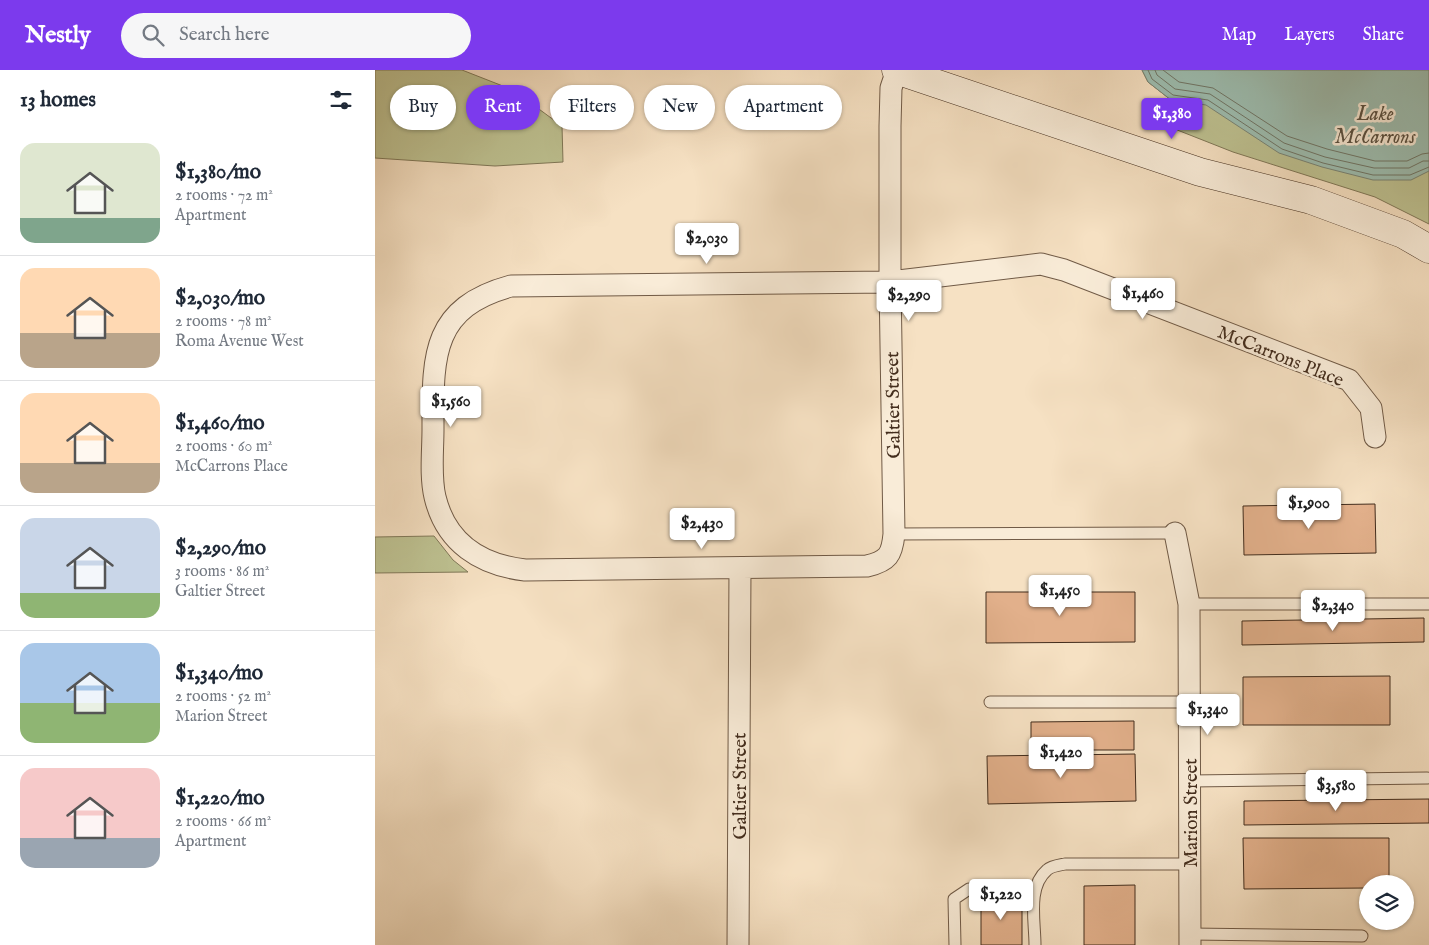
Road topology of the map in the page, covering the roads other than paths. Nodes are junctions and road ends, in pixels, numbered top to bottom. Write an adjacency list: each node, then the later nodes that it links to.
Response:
1 (896, 70): 2 (street); 3 (street, Galtier Street)
2 (1429, 249)
3 (890, 282): 4 (street, McCarrons Place); 6 (street, Galtier Street); 8 (street, McCarrons Place)
4 (1375, 438)
5 (1175, 533): 6 (lane); 9 (street, Marion Street)
6 (894, 534): 7 (street, Galtier Street)
7 (886, 559): 8 (street, McCarrons Place)
8 (740, 568): 19 (street, Galtier Street)
9 (1189, 604): 10 (lane); 12 (street, Marion Street)
10 (1429, 604)
11 (990, 702): 12 (lane)
12 (1190, 702): 14 (street, Marion Street)
13 (1427, 778): 14 (lane)
14 (1190, 781): 15 (street, Marion Street)
15 (1190, 864): 16 (lane); 18 (street, Marion Street)
16 (1034, 890): 20 (lane); 21 (lane)
17 (1362, 936): 18 (lane)
18 (1190, 940)
19 (738, 945)
20 (955, 945)
21 (1035, 945)

